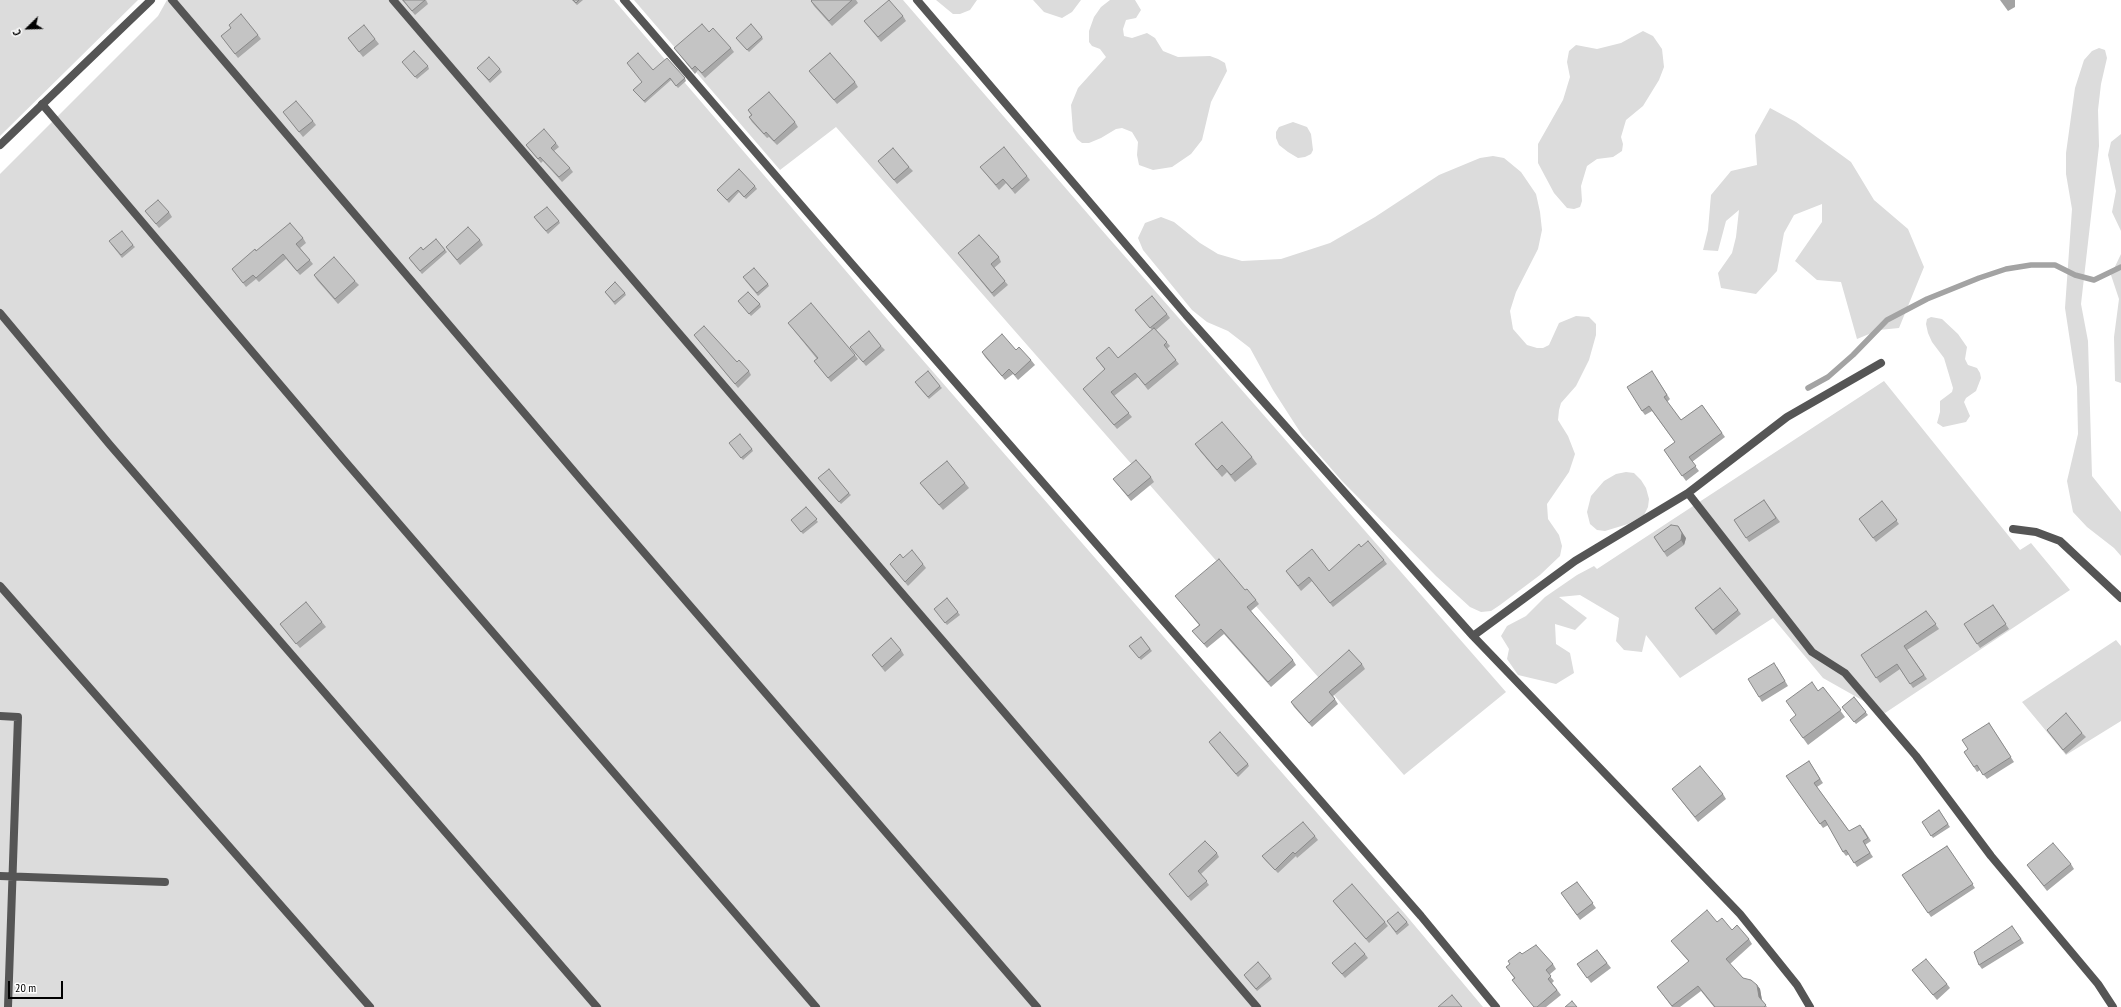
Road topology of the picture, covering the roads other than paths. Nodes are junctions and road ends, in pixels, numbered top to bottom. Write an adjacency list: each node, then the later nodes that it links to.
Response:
1 (151, 0): 6 (street)
2 (172, 0): 23 (street)
3 (393, 0): 24 (street)
4 (624, 0): 25 (street)
5 (917, 0): 14 (street)
6 (42, 104): 7 (street); 22 (street)
7 (0, 145)
8 (0, 313): 21 (street)
9 (1881, 363): 10 (street)
10 (1688, 493): 14 (street); 27 (street)
11 (2013, 529): 13 (street)
12 (0, 586): 20 (street)
13 (2121, 598)
14 (1473, 636): 26 (street)
15 (0, 716): 17 (street)
16 (0, 876): 17 (street)
17 (13, 876): 18 (street); 19 (street)
18 (165, 882)
19 (8, 1007)
20 (370, 1007)
21 (597, 1007)
22 (816, 1007)
23 (1038, 1007)
24 (1257, 1007)
25 (1496, 1007)
26 (1810, 1007)
27 (2113, 1007)

